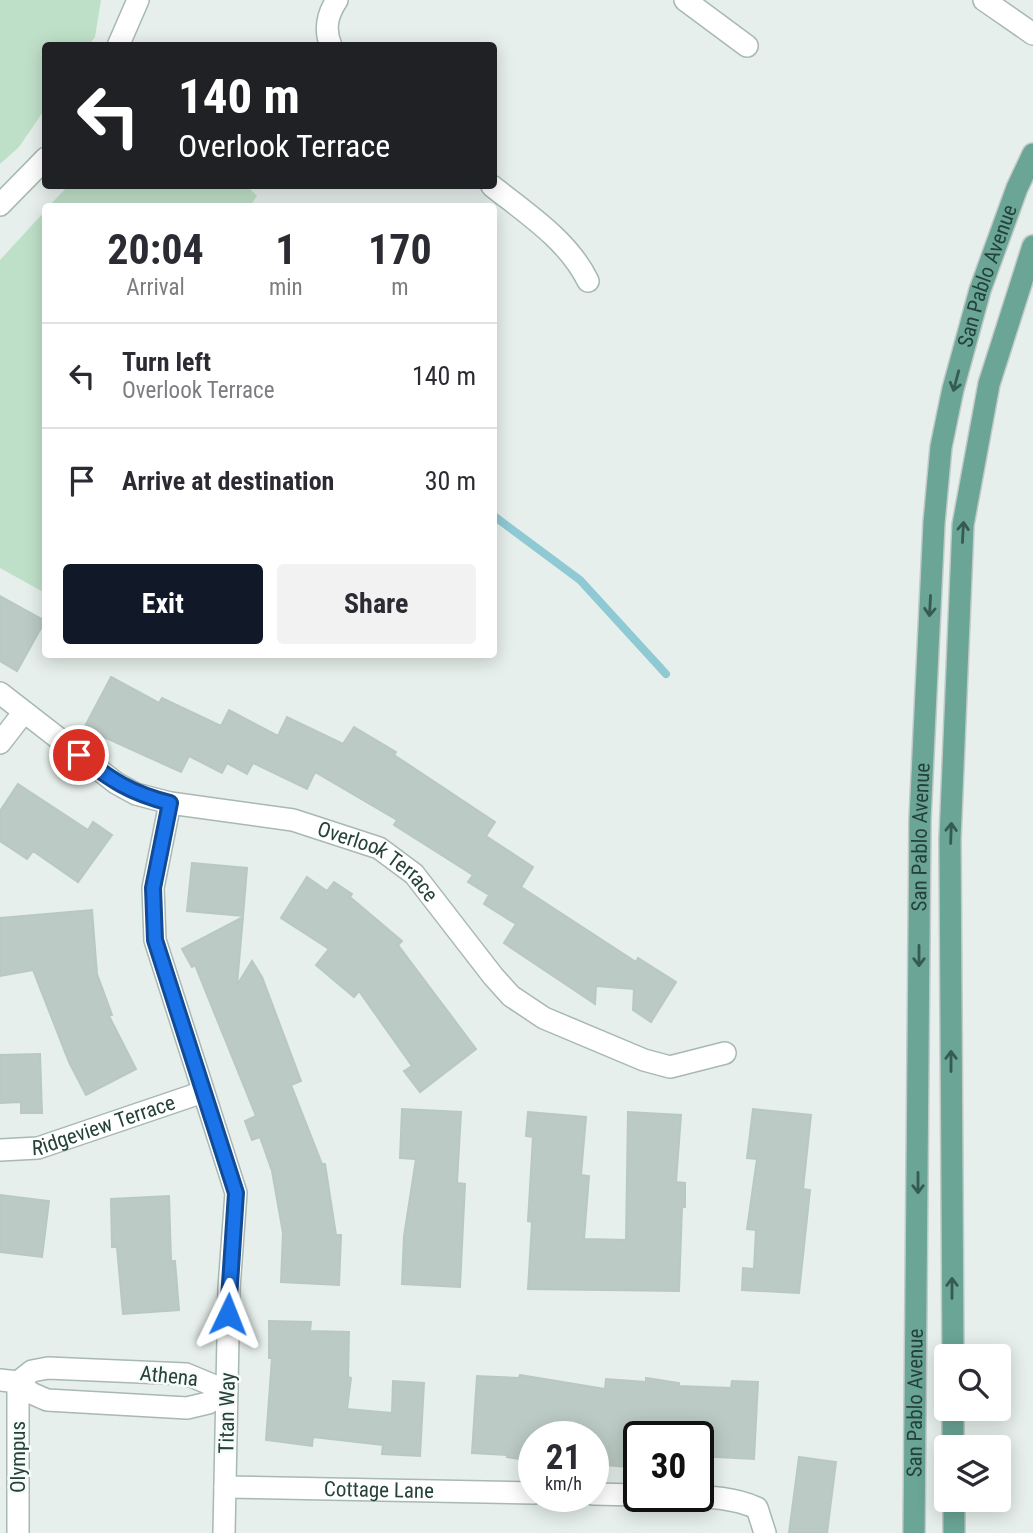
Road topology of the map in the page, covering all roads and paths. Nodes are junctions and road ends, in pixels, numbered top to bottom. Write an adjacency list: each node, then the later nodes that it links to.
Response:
1 (138, 0): 7 (street)
2 (337, 0): 6 (street)
3 (685, 0): 8 (street)
4 (984, 0): 5 (street)
5 (1033, 34)
6 (328, 38)
7 (120, 42)
8 (747, 46)
9 (1033, 154): 32 (main road, San Pablo Avenue, one-way to 32)
10 (42, 162): 12 (street)
11 (496, 189): 14 (street)
12 (0, 205)
13 (1033, 246): 22 (main road, San Pablo Avenue, one-way to 13)
14 (588, 281)
15 (0, 693): 16 (street, Overlook Terrace)
16 (24, 712): 17 (street); 18 (street, Overlook Terrace)
17 (0, 743)
18 (170, 803): 19 (street, Overlook Terrace); 20 (street, Titan Way)
19 (725, 1053)
20 (204, 1092): 21 (street, Ridgeview Terrace); 24 (street, Titan Way)
21 (0, 1150)
22 (953, 1344)
23 (9, 1381): 24 (street, Athena); 24 (street, Athena); 29 (street, Olympus)
24 (227, 1391): 25 (street, Titan Way)
25 (225, 1488): 26 (street, Cottage Lane); 30 (street, Titan Way)
26 (518, 1493)
27 (714, 1497): 31 (street)
28 (954, 1512): 33 (main road)
29 (18, 1533)
30 (224, 1533)
31 (765, 1533)
32 (914, 1533)
33 (954, 1533)

